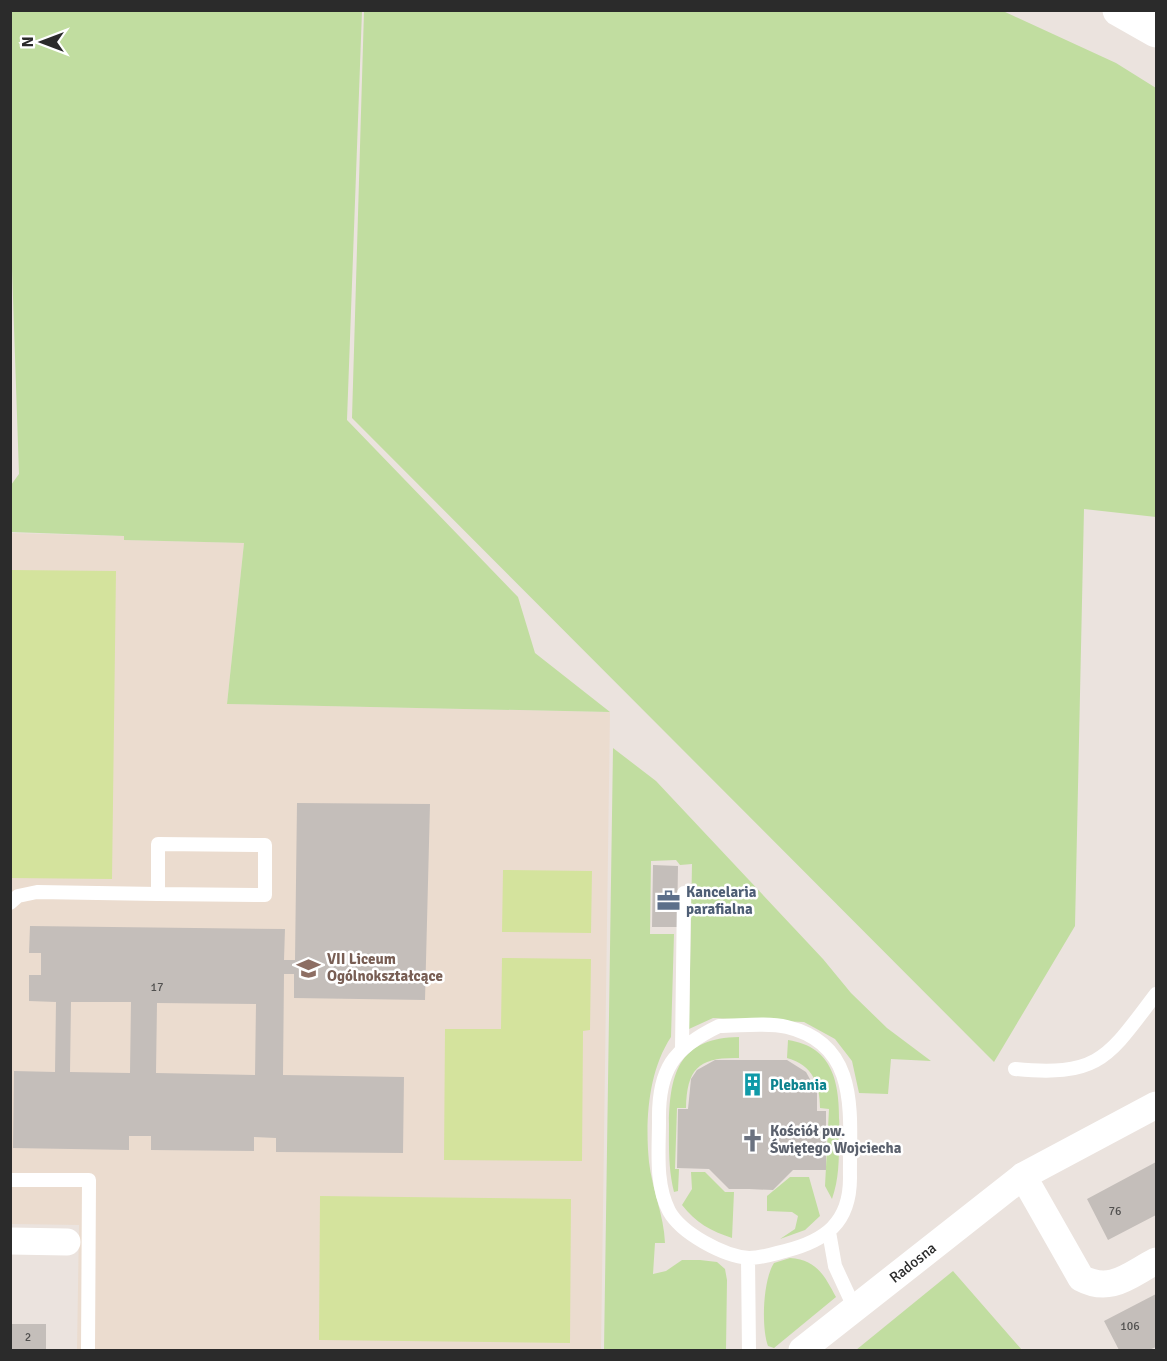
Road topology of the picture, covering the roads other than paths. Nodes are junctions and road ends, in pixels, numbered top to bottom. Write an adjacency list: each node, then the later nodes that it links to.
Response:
1 (1119, 10): 2 (street)
2 (1156, 31)
3 (684, 893): 7 (lane)
4 (158, 894): 4 (lane); 5 (lane)
5 (10, 903)
6 (1156, 994): 8 (lane)
7 (682, 1049): 12 (lane); 15 (lane)
8 (1015, 1069)
9 (1156, 1105): 10 (street, Radosna)
10 (1023, 1176): 16 (street); 17 (street, Radosna)
11 (10, 1180): 18 (lane)
12 (829, 1232): 15 (lane); 17 (lane)
13 (10, 1241): 14 (street)
14 (67, 1242)
15 (748, 1258): 19 (lane)
16 (1156, 1261)
17 (854, 1307): 20 (street, Radosna)
18 (88, 1350)
19 (750, 1350)
20 (802, 1350)

